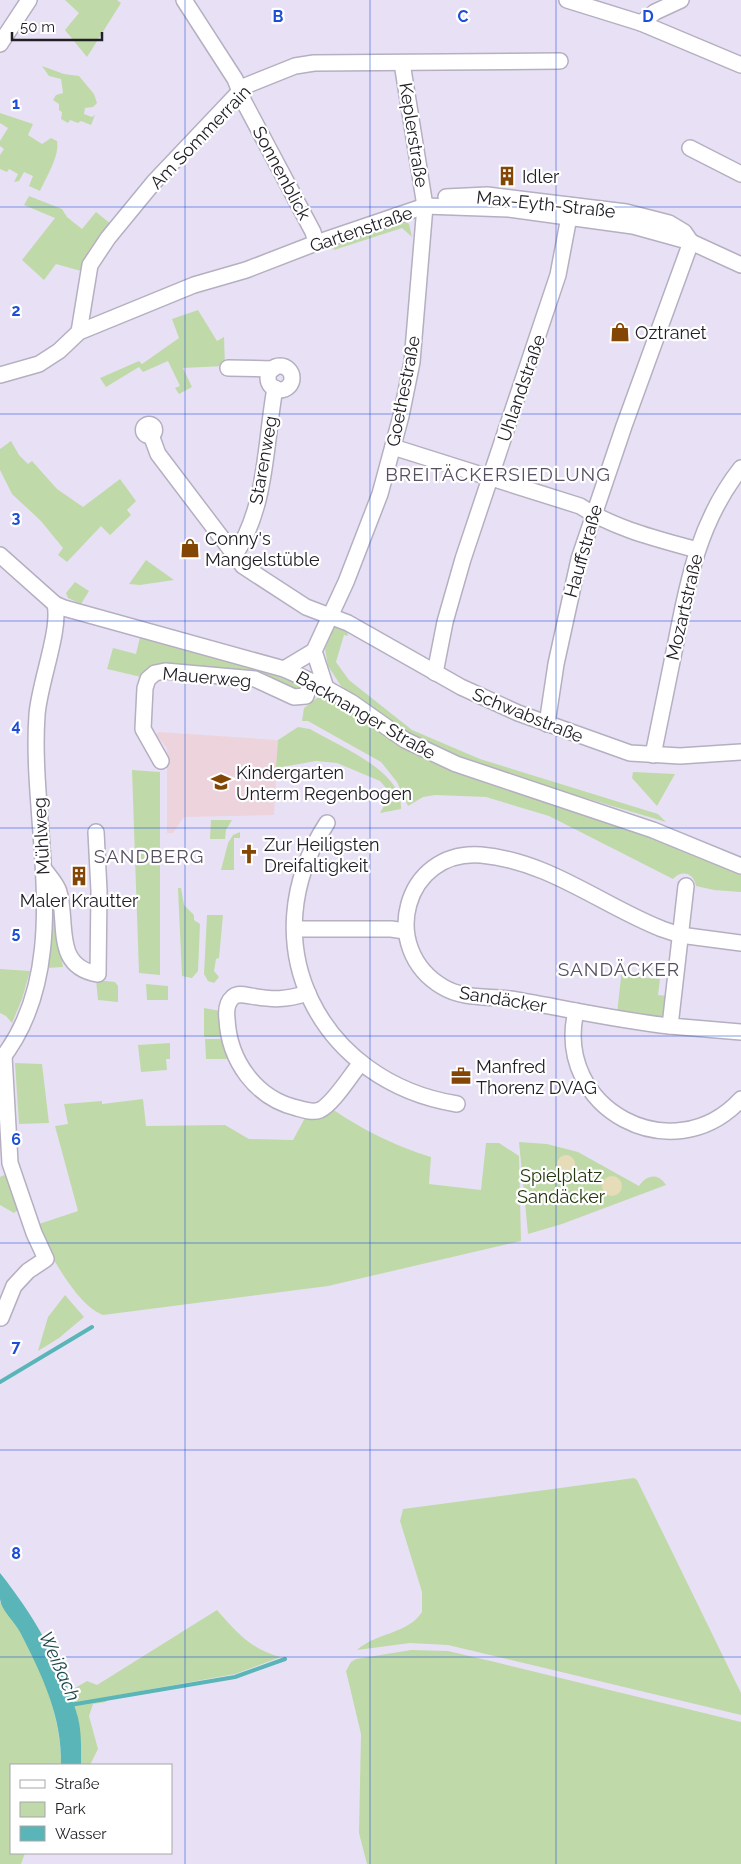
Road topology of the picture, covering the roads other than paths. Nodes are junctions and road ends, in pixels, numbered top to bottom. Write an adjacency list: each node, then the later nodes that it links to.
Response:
1 (30, 0): 6 (street)
2 (184, 0): 10 (street, Sonnenblick)
3 (567, 0): 5 (street)
4 (681, 0): 5 (street)
5 (641, 23): 9 (street)
6 (0, 44)
7 (560, 61): 8 (street, Am Sommerrain)
8 (402, 63): 10 (street, Am Sommerrain); 13 (street, Keplerstraße)
9 (741, 66)
10 (240, 91): 16 (street, Sonnenblick); 18 (street, Am Sommerrain)
11 (690, 148): 12 (street)
12 (741, 174)
13 (425, 206): 14 (street, Gartenstraße); 15 (street, Max-Eyth-Straße); 16 (street, Gartenstraße); 22 (street, Goethestraße)
14 (569, 217): 15 (street, Gartenstraße); 24 (street, Uhlandstraße)
15 (691, 242): 17 (street, Gartenstraße); 25 (street, Hauffstraße)
16 (316, 244): 18 (street, Gartenstraße)
17 (741, 265)
18 (79, 332): 20 (street, Gartenstraße)
19 (228, 368): 28 (street, Starenweg)
20 (0, 375)
21 (151, 435): 28 (street, Schwabstraße)
22 (393, 447): 24 (street); 30 (street, Goethestraße)
23 (741, 468): 26 (street, Mozartstraße)
24 (490, 477): 25 (street); 33 (street, Uhlandstraße)
25 (593, 514): 26 (street); 36 (street, Hauffstraße)
26 (697, 550): 38 (street, Mozartstraße)
27 (0, 555): 29 (street, Backnanger Straße)
28 (234, 556): 30 (street, Schwabstraße)
29 (55, 604): 32 (street, Backnanger Straße); 43 (street, Mühlweg)
30 (331, 616): 31 (street, Goethestraße); 33 (street, Schwabstraße)
31 (314, 651): 32 (street); 35 (street)
32 (284, 669): 34 (street, Backnanger Straße)
33 (435, 673): 36 (street, Schwabstraße)
34 (311, 681): 35 (street, Backnanger Straße); 39 (street, Mauerweg)
35 (326, 688): 42 (street, Backnanger Straße)
36 (547, 724): 38 (street, Schwabstraße)
37 (741, 752): 38 (street, Schwabstraße)
38 (653, 755)
39 (161, 761)
40 (327, 824): 45 (street)
41 (96, 832): 43 (street)
42 (741, 866)
43 (44, 869): 53 (street, Mühlweg)
44 (686, 886): 47 (street)
45 (295, 929): 46 (street); 49 (street)
46 (405, 931): 47 (street, Sandäcker); 50 (street, Sandäcker)
47 (680, 935): 48 (street, Sandäcker); 51 (street)
48 (741, 943)
49 (308, 993): 54 (street); 54 (street)
50 (576, 1011): 51 (street, Sandäcker); 55 (street)
51 (670, 1026): 52 (street, Sandäcker)
52 (741, 1032)
53 (2, 1058): 57 (street)
54 (360, 1064): 56 (street)
55 (741, 1099)
56 (457, 1104)
57 (5, 1169): 58 (street)
58 (1, 1318)

